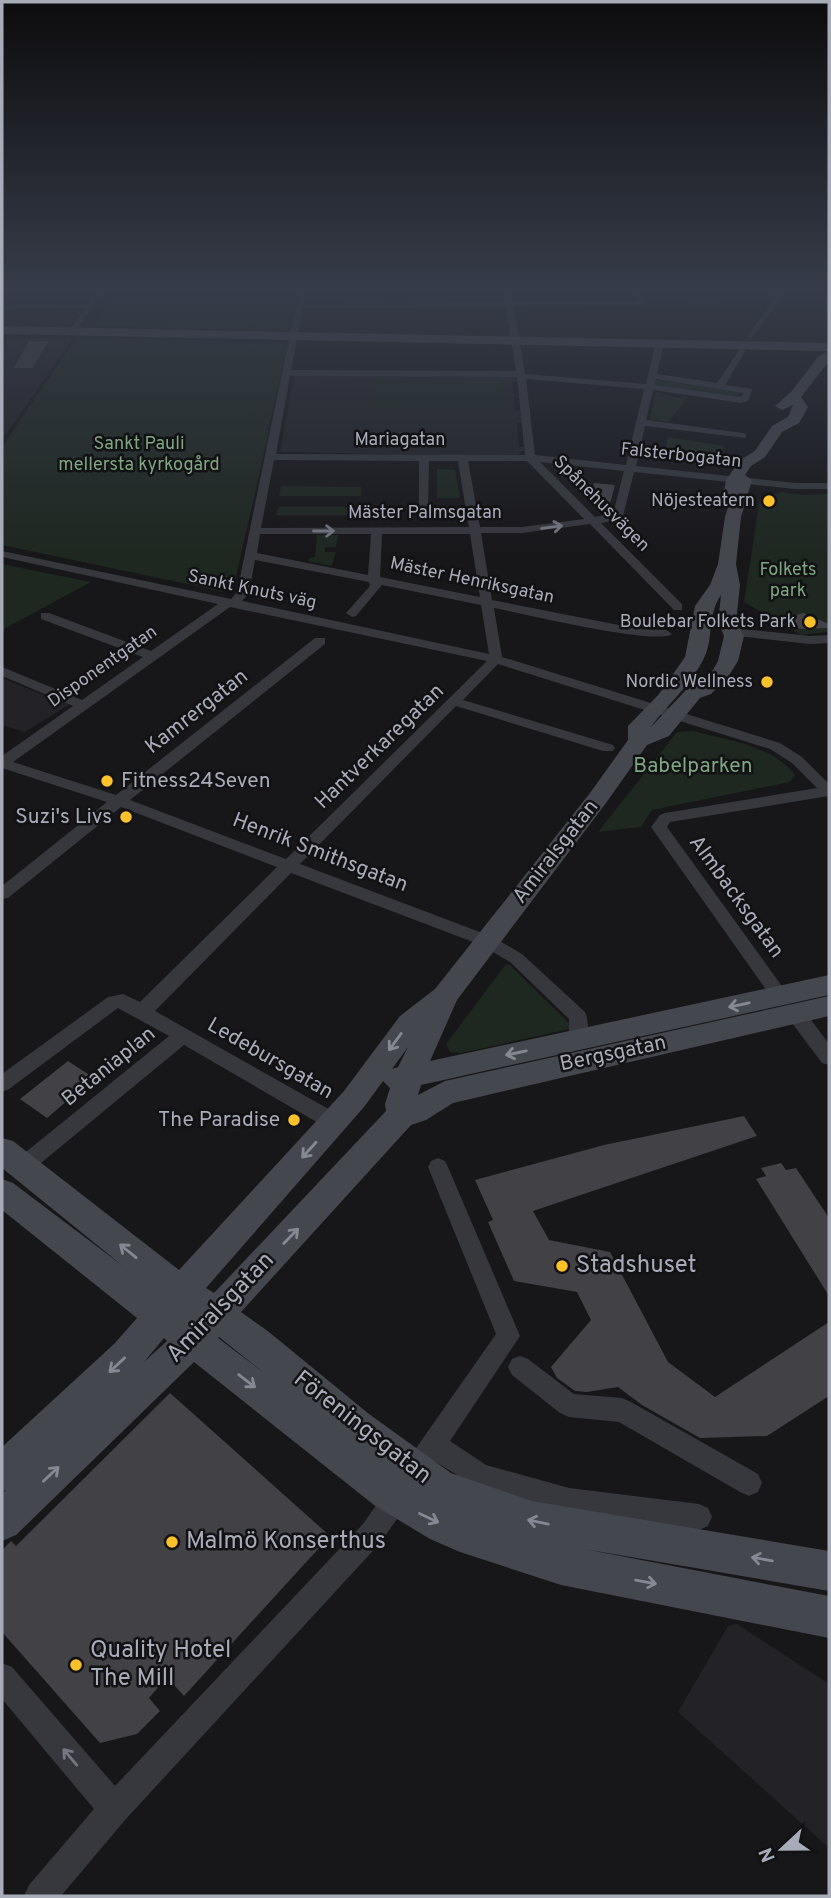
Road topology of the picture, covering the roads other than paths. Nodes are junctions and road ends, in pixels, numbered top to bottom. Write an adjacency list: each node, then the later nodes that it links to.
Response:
1 (288, 379): 11 (street)
2 (521, 379): 14 (street, Spånehusvägen)
3 (598, 379): 6 (street)
4 (725, 379): 7 (street)
5 (808, 379): 10 (main road, Amiralsgatan)
6 (650, 381): 7 (street); 7 (street); 8 (street)
7 (720, 386)
8 (640, 422): 9 (street); 15 (street)
9 (743, 436)
10 (760, 454): 16 (street, Amiralsgatan); 16 (main road, Amiralsgatan)
11 (270, 457): 12 (street, Mariagatan); 21 (street)
12 (424, 457): 13 (street, Mariagatan); 18 (street)
13 (463, 458): 14 (street, Mariagatan); 18 (street)
14 (530, 458): 15 (street, Falsterbogatan); 19 (street, Spånehusvägen)
15 (628, 468): 16 (street, Falsterbogatan); 19 (street)
16 (745, 481): 17 (street, Falsterbogatan); 25 (main road, Amiralsgatan)
17 (829, 486)
18 (473, 513): 20 (street)
19 (593, 521): 20 (street, Mäster Palmsgatan, one-way to 19); 29 (street, Spånehusvägen)
20 (475, 530): 22 (street, Mäster Palmsgatan); 27 (street)
21 (256, 531): 22 (street, Mäster Palmsgatan, one-way to 22); 24 (street)
22 (377, 531): 26 (street)
23 (2, 554): 28 (street, Sankt Knuts väg)
24 (250, 555): 26 (street, Mäster Henriksgatan); 28 (street)
25 (727, 564): 32 (main road, Amiralsgatan); 41 (main road, Amiralsgatan)
26 (374, 579): 27 (street, Mäster Henriksgatan); 30 (street)
27 (485, 601): 33 (street, Mäster Henriksgatan); 37 (street)
28 (230, 603): 36 (street, Disponentgatan); 37 (street, Sankt Knuts väg)
29 (678, 607)
30 (352, 614)
31 (45, 616): 36 (street)
32 (732, 632): 34 (street); 41 (main road, Amiralsgatan)
33 (666, 634)
34 (829, 639)
35 (320, 641): 45 (street, Kamrergatan)
36 (153, 656): 40 (street, Disponentgatan)
37 (496, 659): 39 (street, Hantverkaregatan); 41 (street, Sankt Knuts väg)
38 (2, 671): 40 (street)
39 (456, 702): 42 (street); 46 (street, Hantverkaregatan)
40 (83, 705): 43 (street, Disponentgatan)
41 (665, 712): 44 (street, Sankt Knuts väg); 48 (main road, Amiralsgatan)
42 (608, 748)
43 (2, 763): 45 (street, Henrik Smithsgatan)
44 (829, 791): 51 (street, Almbacksgatan)
45 (118, 801): 46 (street, Henrik Smithsgatan); 47 (street, Kamrergatan)
46 (289, 865): 48 (street, Henrik Smithsgatan); 53 (street, Hantverkaregatan)
47 (2, 894)
48 (487, 941): 50 (main road, Amiralsgatan); 55 (street, Henrik Smithsgatan)
49 (829, 985): 51 (main road, Bergsgatan)
50 (445, 996): 57 (main road, Amiralsgatan); 59 (main road, Amiralsgatan, one-way to 59)
51 (788, 1005): 52 (main road, Bergsgatan); 55 (main road, Bergsgatan, one-way to 55); 56 (street, Almbacksgatan); 60 (main road, Bergsgatan)
52 (829, 1006)
53 (143, 1011): 54 (street, Betaniaplan); 58 (street, Betaniaplan)
54 (184, 1035): 59 (street, Ledebursgatan); 61 (street, Betaniaplan)
55 (578, 1040): 57 (main road, Bergsgatan, one-way to 57)
56 (829, 1058)
57 (409, 1076): 59 (street, Amiralsgatan); 60 (main road, Amiralsgatan)
58 (2, 1084)
59 (344, 1110): 64 (main road, Amiralsgatan, one-way to 64)
60 (402, 1114): 65 (main road, Amiralsgatan, one-way to 60)
61 (12, 1158): 64 (main road, Föreningsgatan, one-way to 61)
62 (438, 1167): 67 (street)
63 (2, 1192): 64 (street, Föreningsgatan)
64 (173, 1303): 65 (street, Föreningsgatan); 68 (main road, Amiralsgatan, one-way to 68)
65 (205, 1327): 67 (main road, Föreningsgatan); 71 (main road, Amiralsgatan, one-way to 65)
66 (520, 1367): 69 (street)
67 (414, 1471): 70 (street); 72 (main road, Föreningsgatan, one-way to 67); 73 (main road, Föreningsgatan, one-way to 73); 75 (street)
68 (2, 1473)
69 (749, 1483)
70 (699, 1517)
71 (2, 1521)
72 (829, 1571)
73 (829, 1618)
74 (2, 1676): 75 (street, one-way to 74)
75 (114, 1809): 76 (street)
76 (40, 1896)

